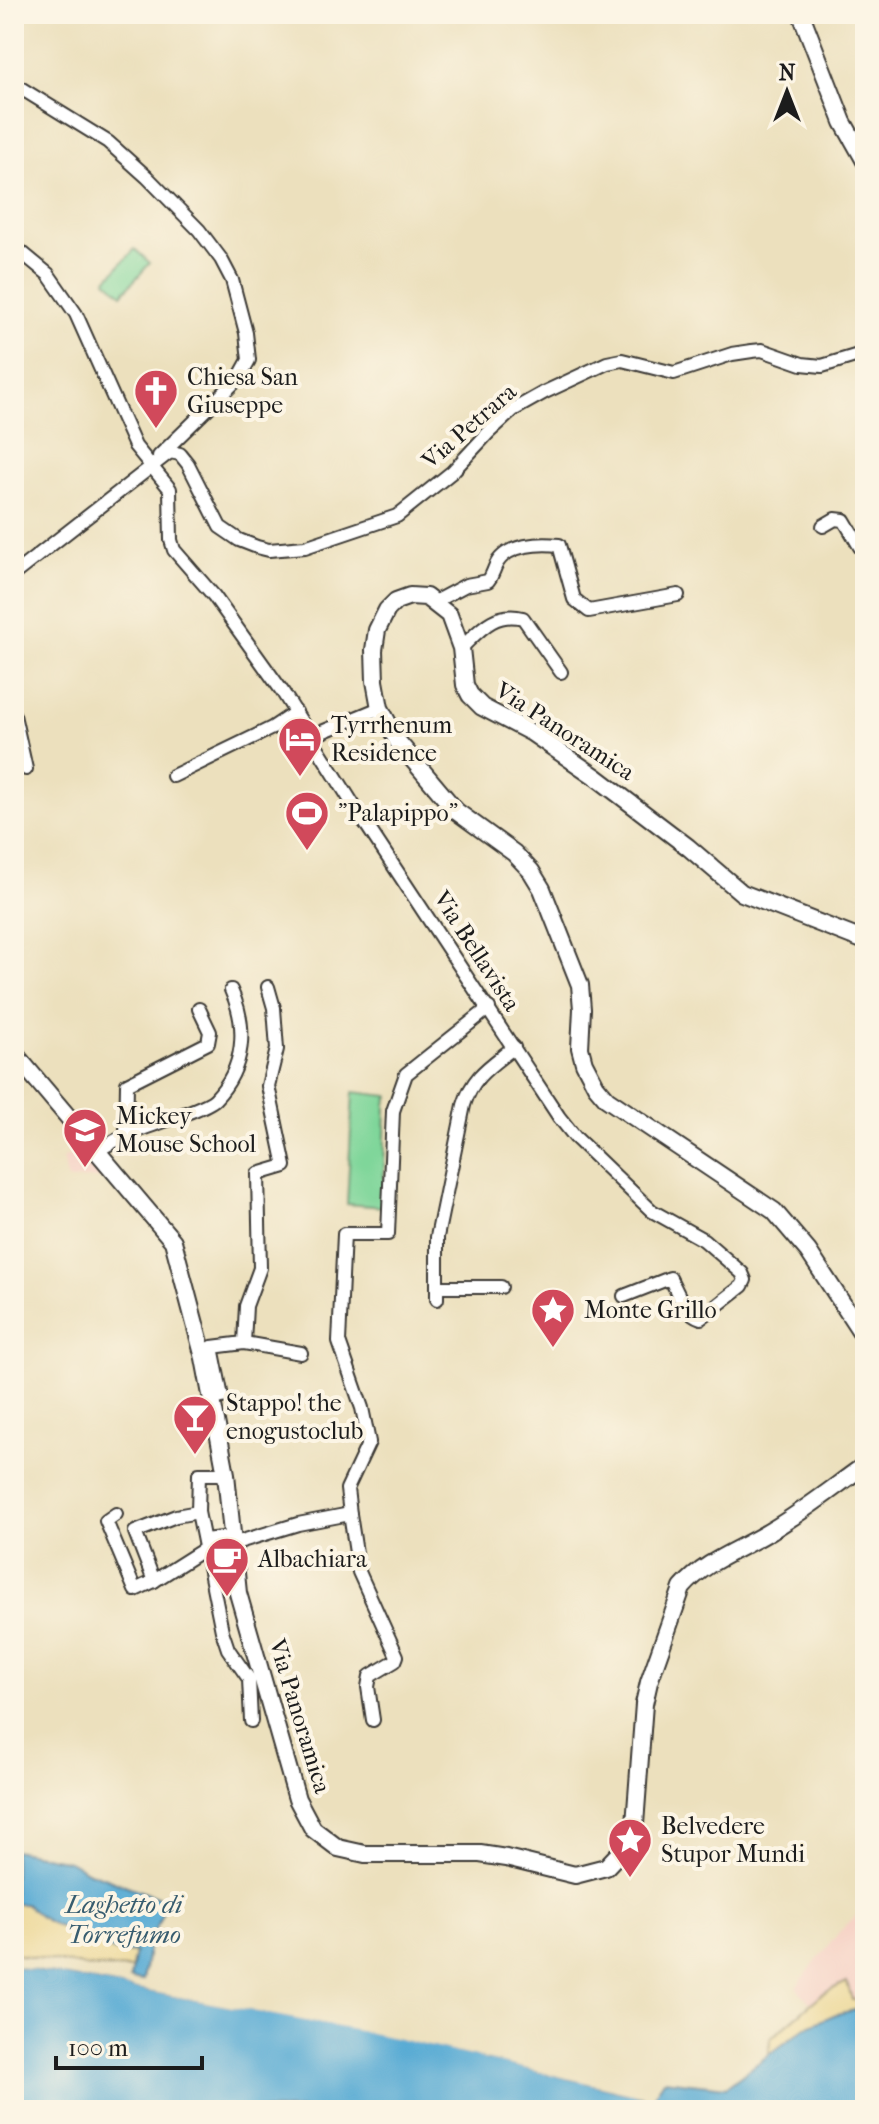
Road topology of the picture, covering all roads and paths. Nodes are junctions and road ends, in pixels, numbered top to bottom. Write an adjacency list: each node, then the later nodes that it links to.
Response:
1 (801, 14): 3 (street)
2 (14, 84): 6 (street)
3 (865, 161)
4 (14, 246): 6 (street, Via Bellavista)
5 (865, 353): 6 (street, Via Petrara)
6 (151, 464): 9 (street); 15 (street, Via Bellavista)
7 (823, 526): 8 (street)
8 (865, 546)
9 (14, 574)
10 (678, 595): 11 (street)
11 (434, 602): 12 (street, Via Panoramica); 14 (street)
12 (461, 648): 13 (street); 20 (street, Via Panoramica)
13 (561, 672)
14 (380, 708): 17 (street); 31 (street)
15 (296, 712): 17 (street, Via Bellavista); 19 (street)
16 (14, 715): 18 (street)
17 (312, 736): 23 (street, Via Bellavista)
18 (26, 769)
19 (173, 776)
20 (865, 941)
21 (268, 987): 32 (street)
22 (231, 990): 27 (street)
23 (489, 1008): 25 (street, Via Bellavista); 39 (street)
24 (199, 1009): 27 (street)
25 (514, 1047): 29 (street); 30 (street, Via Bellavista)
26 (14, 1053): 28 (street, Via Panoramica)
27 (126, 1135): 28 (street)
28 (95, 1152): 34 (street, Via Panoramica)
29 (501, 1287)
30 (624, 1296)
31 (865, 1338)
32 (244, 1343): 33 (street); 34 (street)
33 (301, 1353)
34 (211, 1400): 36 (street, Via Panoramica)
35 (865, 1465): 40 (street, Via Panoramica)
36 (226, 1474): 37 (street); 40 (street, Via Panoramica)
37 (198, 1512): 41 (street); 42 (street)
38 (116, 1514): 42 (street)
39 (350, 1514): 40 (street); 43 (street)
40 (232, 1540): 41 (street)
41 (205, 1544): 42 (street); 44 (street)
42 (154, 1581)
43 (373, 1720)
44 (251, 1721)

